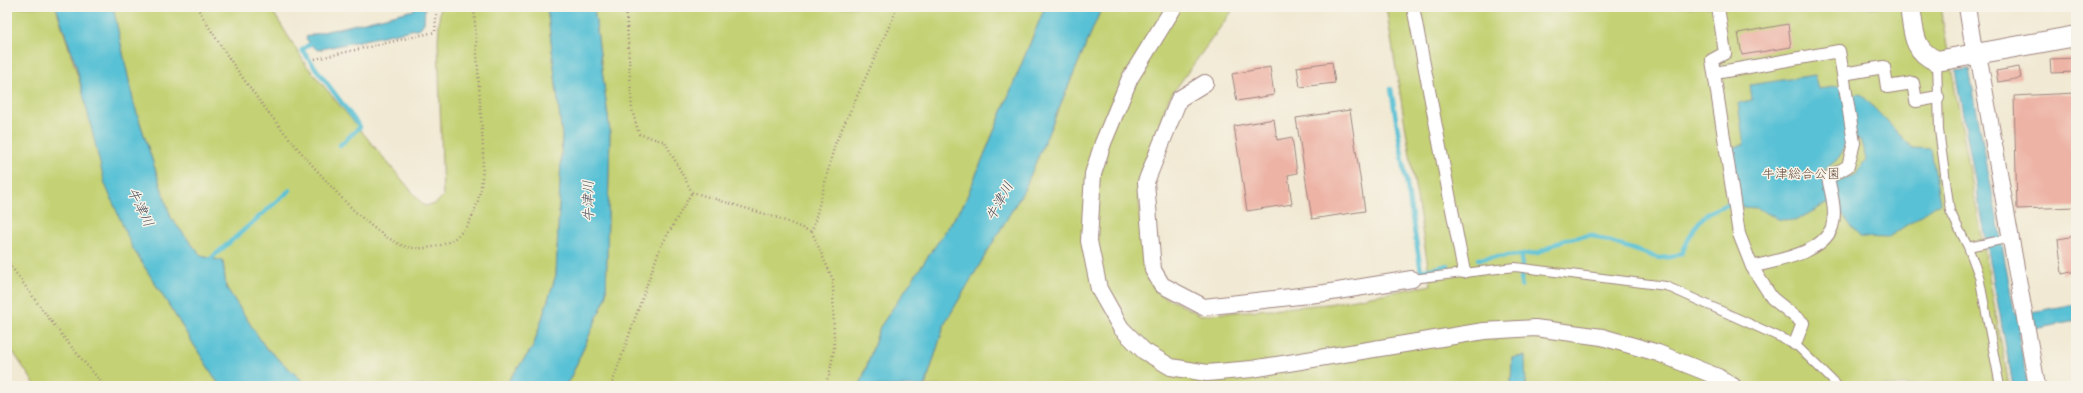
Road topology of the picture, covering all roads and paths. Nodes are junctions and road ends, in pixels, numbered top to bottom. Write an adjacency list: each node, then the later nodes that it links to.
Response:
1 (197, 7): 3 (path)
2 (436, 7): 13 (path)
3 (474, 7)
4 (626, 7): 19 (path)
5 (898, 7): 20 (path)
6 (1174, 7): 31 (street)
7 (1413, 7): 25 (street)
8 (1718, 7): 15 (street)
9 (1910, 7): 14 (street)
10 (1967, 7): 12 (street)
11 (2076, 36): 12 (street)
12 (1978, 54): 14 (street); 21 (street)
13 (315, 59)
14 (1938, 61): 18 (lane)
15 (1714, 73): 16 (street); 24 (street)
16 (1843, 74): 18 (street); 24 (street)
17 (1205, 84): 26 (street)
18 (1938, 97): 22 (lane)
19 (692, 192): 20 (path); 29 (path)
20 (812, 232): 30 (path)
21 (2011, 238): 22 (lane); 34 (street)
22 (1968, 247): 33 (lane)
23 (7, 260): 28 (path)
24 (1752, 267): 27 (street)
25 (1464, 272): 26 (lane); 27 (lane)
26 (1412, 279)
27 (1795, 344): 32 (lane)
28 (105, 386)
29 (612, 386)
30 (823, 386)
31 (1733, 386)
32 (1838, 386)
33 (2000, 386)
34 (2037, 386)

